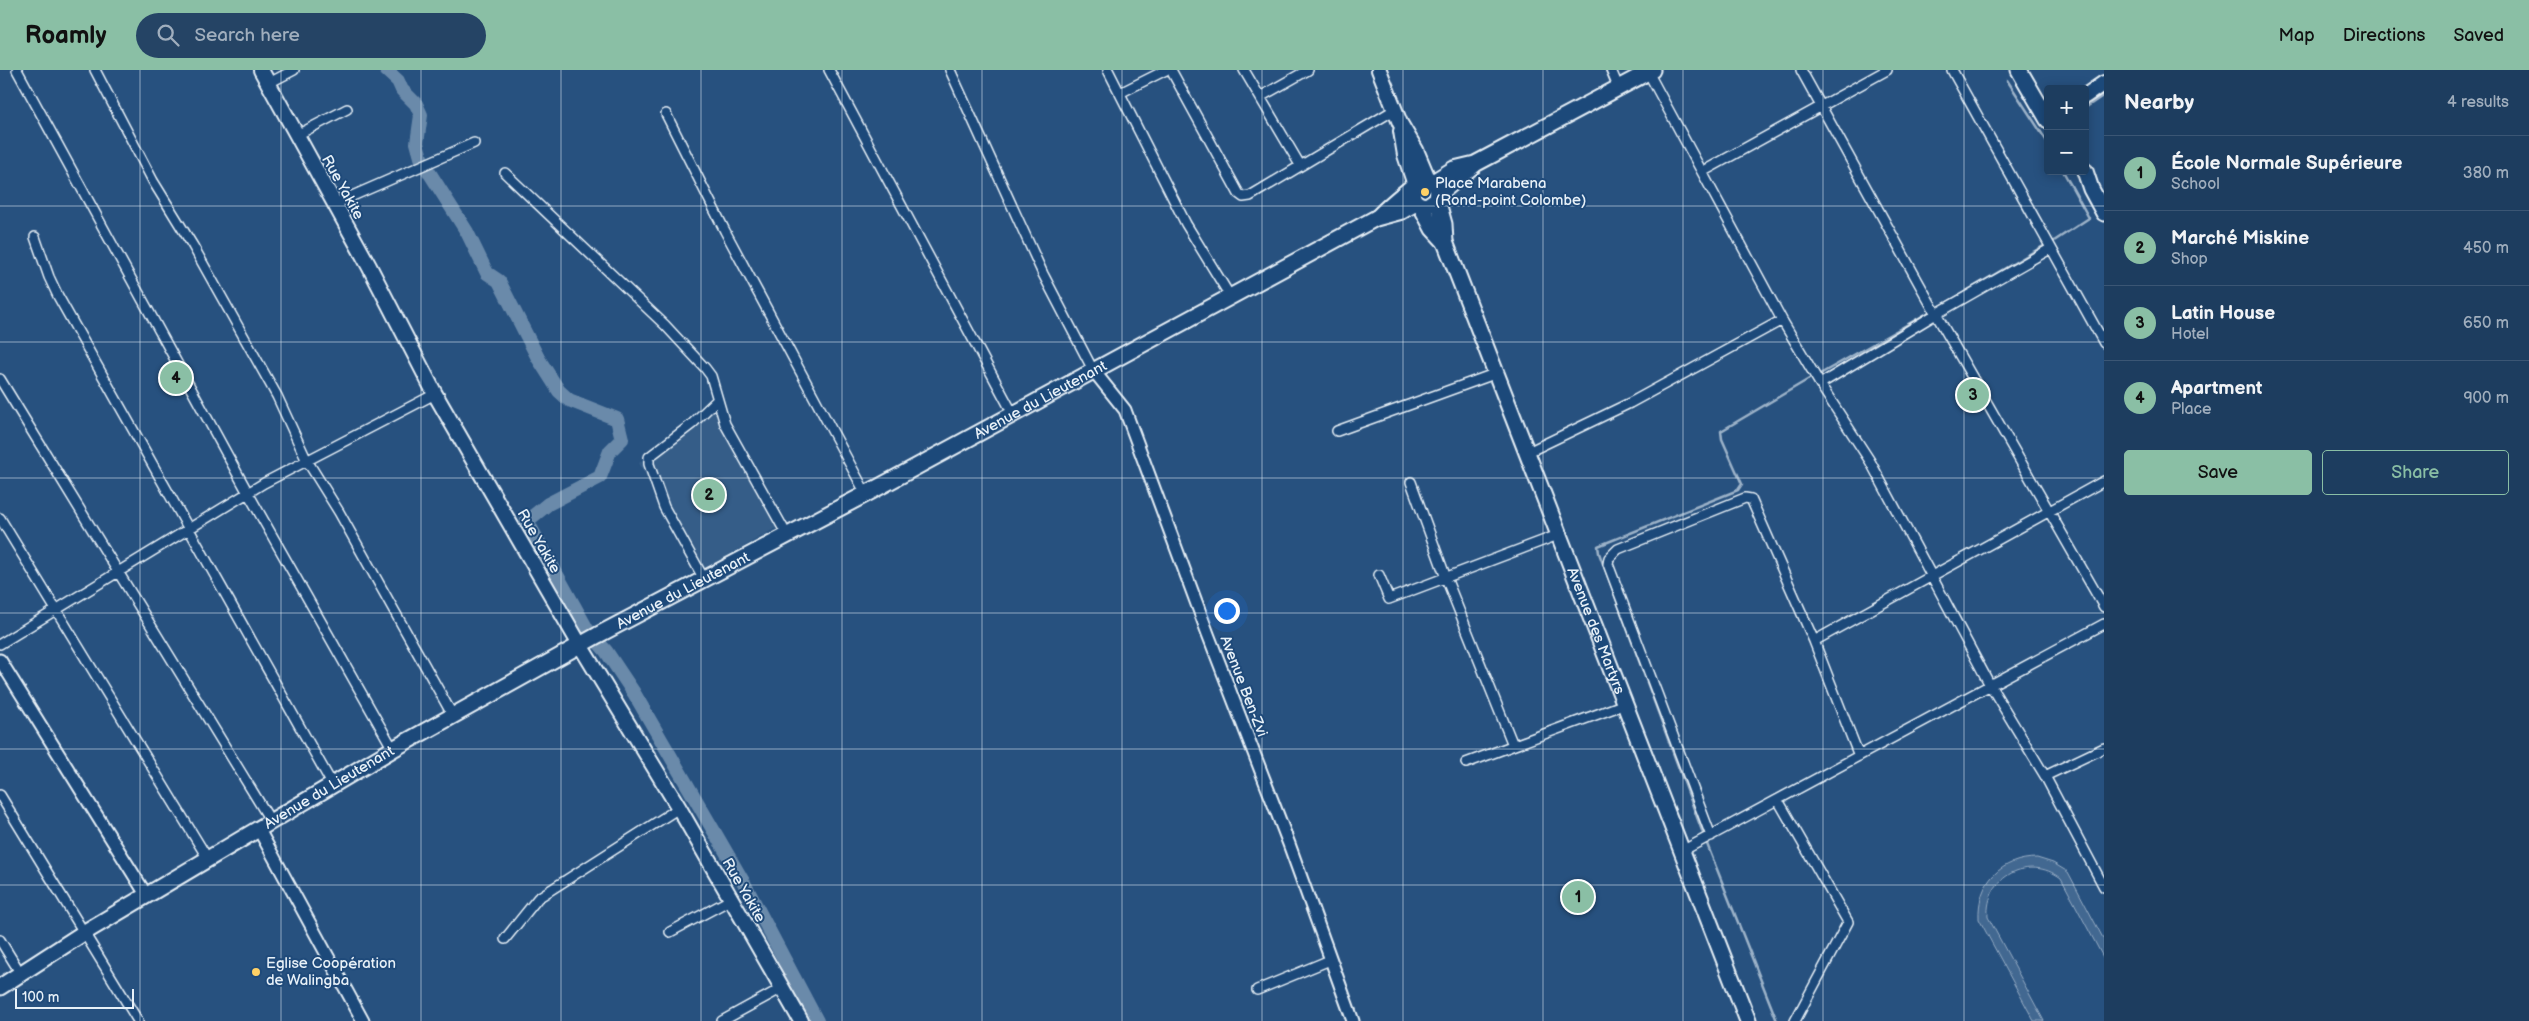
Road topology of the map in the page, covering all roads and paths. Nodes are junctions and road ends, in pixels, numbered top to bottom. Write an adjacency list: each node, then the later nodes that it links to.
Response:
1 (17, 70): 61 (street)
2 (95, 70): 58 (street)
3 (261, 70): 20 (main road, Rue Yakite)
4 (294, 70): 20 (street)
5 (829, 70): 55 (street)
6 (950, 70): 49 (street)
7 (1108, 70): 23 (street)
8 (1166, 70): 23 (street)
9 (1171, 70): 34 (street)
10 (1244, 70): 26 (street)
11 (1308, 70): 26 (street)
12 (1378, 70): 31 (main road, Avenue des Martyrs)
13 (1611, 70): 22 (street)
14 (1801, 70): 27 (street)
15 (1887, 70): 27 (street)
16 (1952, 70): 44 (street)
17 (2019, 70): 29 (main road)
18 (2031, 70): 25 (main road)
19 (1650, 71): 22 (main road, Avenue du Lieutenant); 35 (street)
20 (269, 83): 32 (main road, Rue Yakite)
21 (2104, 83): 24 (main road)
22 (1619, 89): 40 (main road, Avenue du Lieutenant)
23 (1120, 93): 45 (street)
24 (2089, 93)
25 (2044, 94)
26 (1260, 97): 34 (street)
27 (1821, 107): 35 (street); 46 (street)
28 (347, 109): 32 (street)
29 (2044, 113)
30 (666, 114): 62 (street)
31 (1397, 117): 34 (street); 40 (main road, Avenue des Martyrs)
32 (297, 136): 41 (main road, Rue Yakite)
33 (474, 143): 41 (street)
34 (1300, 165)
35 (1702, 172): 47 (street)
36 (505, 173): 54 (street)
37 (2079, 175): 39 (main road)
38 (2086, 175): 39 (main road)
39 (2091, 189): 42 (main road)
40 (1425, 192): 45 (main road, Avenue du Lieutenant); 50 (main road, Avenue des Martyrs)
41 (334, 204): 53 (main road, Rue Yakite)
42 (2104, 213)
43 (35, 237): 65 (street)
44 (2050, 250): 46 (street); 48 (street)
45 (1230, 296): 49 (main road, Avenue du Lieutenant)
46 (1936, 314): 52 (street); 63 (street)
47 (1782, 320): 52 (street); 57 (street)
48 (2104, 343)
49 (1093, 370): 55 (main road, Avenue du Lieutenant); 104 (street, Avenue Ben-Zvi)
50 (1497, 373): 56 (street); 57 (main road, Avenue des Martyrs)
51 (0, 379): 68 (street)
52 (1820, 384): 70 (street)
53 (435, 394): 58 (street); 76 (main road, Rue Yakite)
54 (717, 400): 66 (street); 72 (street)
55 (1013, 414): 62 (main road, Avenue du Lieutenant)
56 (1337, 430)
57 (1526, 452): 67 (main road, Avenue des Martyrs)
58 (306, 459): 61 (street); 82 (street)
59 (1412, 482): 71 (street)
60 (2104, 482): 63 (street)
61 (248, 493): 65 (street); 85 (street)
62 (866, 494): 66 (main road, Avenue du Lieutenant)
63 (2050, 512): 70 (street); 73 (street)
64 (0, 518): 74 (street)
65 (189, 529): 68 (street); 89 (street)
66 (787, 535): 72 (main road, Avenue du Lieutenant)
67 (1558, 535): 71 (street); 81 (main road, Avenue des Martyrs)
68 (117, 573): 74 (street); 93 (street)
69 (1379, 575): 71 (street)
70 (1932, 575): 77 (street); 80 (street)
71 (1446, 578): 83 (street)
72 (704, 579): 76 (main road, Avenue du Lieutenant)
73 (2104, 607)
74 (57, 609): 78 (street); 96 (street)
75 (2104, 624): 80 (street)
76 (587, 641): 82 (main road, Avenue du Lieutenant); 92 (main road, Rue Yakite)
77 (1814, 641): 86 (street); 94 (street)
78 (0, 644)
79 (0, 660): 98 (street)
80 (1990, 685): 86 (street); 88 (street)
81 (1625, 704): 83 (street); 95 (main road, Avenue des Martyrs)
82 (453, 716): 85 (main road, Avenue du Lieutenant)
83 (1513, 745): 87 (street)
84 (2104, 748): 88 (street)
85 (393, 749): 89 (main road, Avenue du Lieutenant)
86 (1859, 756): 91 (street)
87 (1466, 763)
88 (2045, 776): 97 (street)
89 (332, 784): 93 (main road, Avenue du Lieutenant)
90 (0, 796): 100 (street)
91 (1778, 800): 94 (street); 115 (street)
92 (679, 808): 99 (main road, Rue Yakite); 102 (street)
93 (264, 824): 96 (main road, Avenue du Lieutenant); 110 (street)
94 (1711, 836): 95 (street)
95 (1682, 851): 114 (main road, Avenue des Martyrs)
96 (208, 859): 98 (main road, Avenue du Lieutenant)
97 (2104, 886)
98 (146, 896): 100 (main road, Avenue du Lieutenant)
99 (730, 900): 101 (street); 107 (main road, Rue Yakite)
100 (85, 932): 105 (main road, Avenue du Lieutenant); 109 (street)
101 (670, 932)
102 (506, 939)
103 (0, 940): 105 (street)
104 (1330, 960): 108 (street); 113 (street, Avenue Ben-Zvi)
105 (21, 974): 106 (main road, Avenue du Lieutenant)
106 (0, 987)
107 (782, 988): 111 (street); 112 (main road, Rue Yakite)
108 (1257, 990)
109 (138, 1021)
110 (363, 1021)
111 (722, 1021)
112 (801, 1021)
113 (1353, 1021)
114 (1748, 1021)
115 (1795, 1021)

